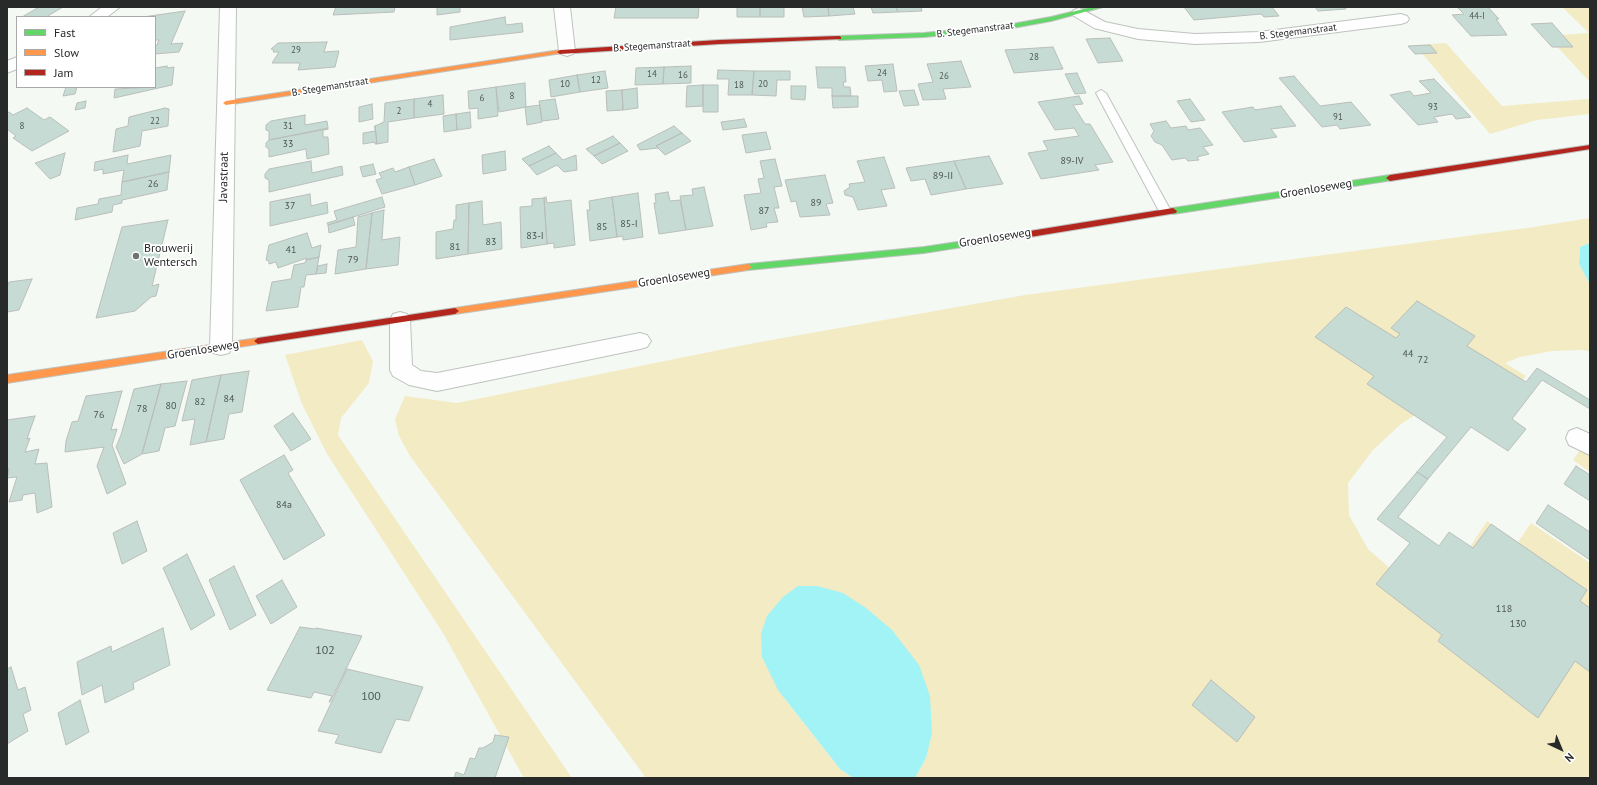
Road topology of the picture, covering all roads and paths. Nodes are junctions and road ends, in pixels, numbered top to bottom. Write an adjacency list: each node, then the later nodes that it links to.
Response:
1 (112, 7): 6 (street)
2 (228, 7): 12 (street, Javastraat)
3 (562, 7): 8 (street)
4 (1100, 7): 5 (main road, B. Stegemanstraat)
5 (1079, 13): 7 (street, B. Stegemanstraat); 8 (main road, B. Stegemanstraat)
6 (98, 16)
7 (1401, 19)
8 (567, 51): 12 (main road, B. Stegemanstraat)
9 (16, 63): 10 (street)
10 (7, 68)
11 (1101, 93): 14 (lane)
12 (226, 104): 17 (street, Javastraat)
13 (1590, 147): 14 (main road, Groenloseweg)
14 (1165, 211): 15 (main road, Groenloseweg)
15 (400, 320): 16 (street); 17 (main road, Groenloseweg)
16 (640, 341)
17 (221, 347): 18 (main road, Groenloseweg)
18 (7, 379)

